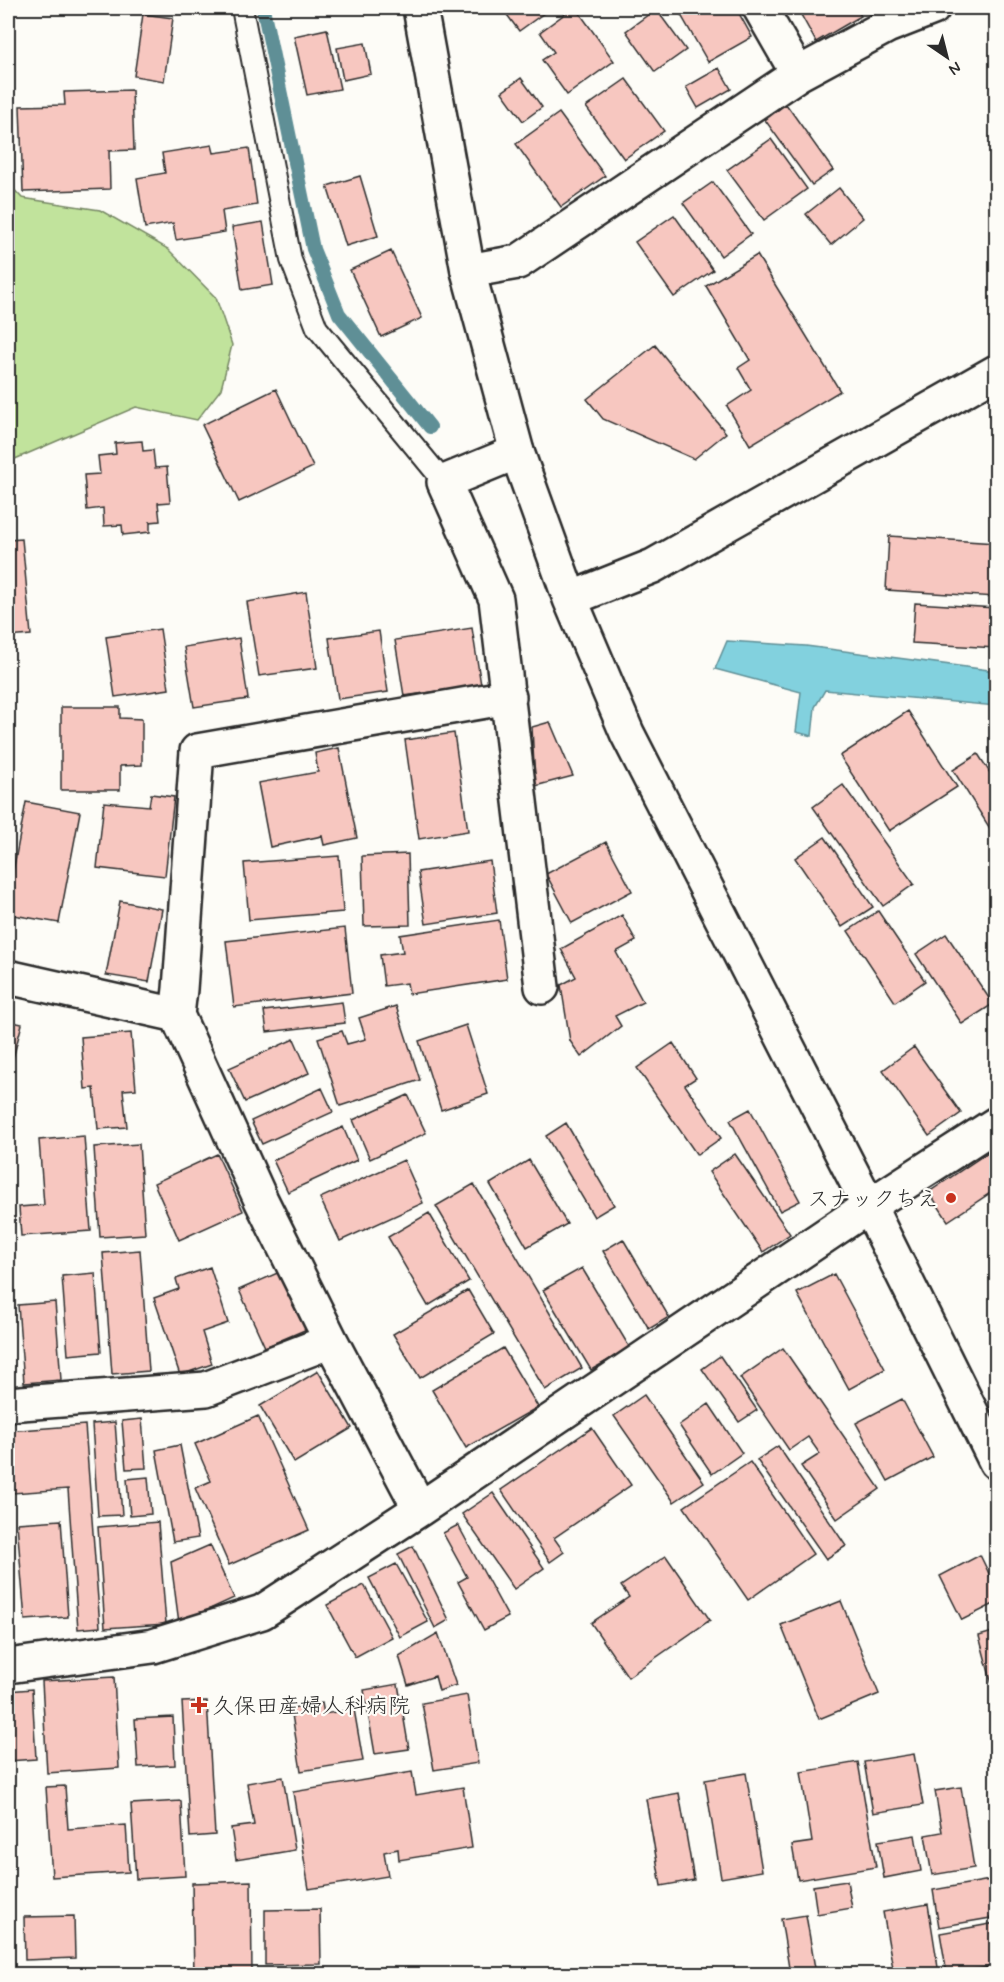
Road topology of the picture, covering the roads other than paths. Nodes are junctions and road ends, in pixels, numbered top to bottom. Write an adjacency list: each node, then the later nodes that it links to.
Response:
1 (242, 8): 9 (lane)
2 (420, 8): 6 (street)
3 (760, 8): 5 (street)
4 (933, 8): 5 (street)
5 (798, 74): 6 (street)
6 (468, 271): 8 (street)
7 (996, 372): 10 (street)
8 (517, 452): 9 (street); 10 (street)
9 (444, 482): 11 (street)
10 (570, 599): 16 (street)
11 (509, 697): 13 (street); 14 (street)
12 (8, 977): 14 (street)
13 (542, 987)
14 (177, 1015): 17 (street)
15 (996, 1124): 16 (street)
16 (869, 1206): 19 (street); 20 (street)
17 (331, 1341): 18 (street); 20 (street)
18 (8, 1404)
19 (996, 1462)
20 (420, 1509): 21 (street)
21 (8, 1666)

